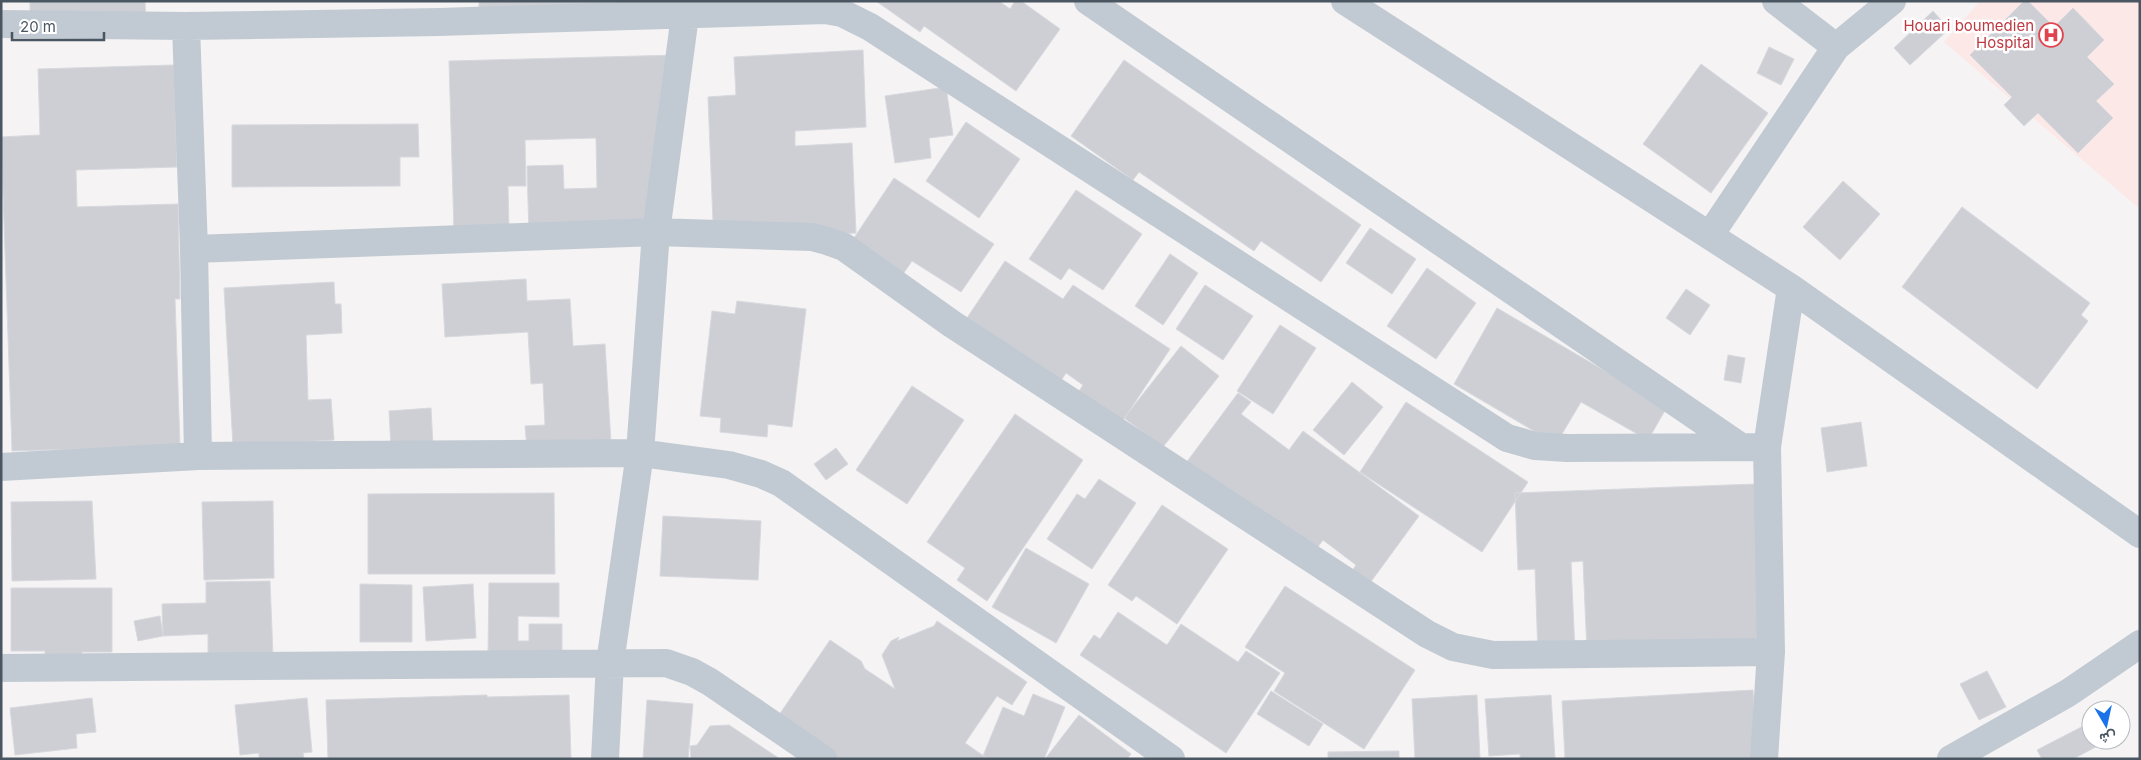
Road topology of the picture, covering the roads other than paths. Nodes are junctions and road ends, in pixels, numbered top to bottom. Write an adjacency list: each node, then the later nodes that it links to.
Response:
1 (1088, 1): 14 (street)
2 (1776, 1): 9 (street)
3 (1892, 1): 9 (street)
4 (1347, 2): 11 (street)
5 (687, 7): 6 (street); 10 (street); 14 (street)
6 (439, 12): 8 (street)
7 (1, 24): 8 (street)
8 (186, 26): 12 (street)
9 (1836, 47): 11 (street)
10 (656, 232): 12 (street); 15 (street); 20 (street)
11 (1710, 235): 13 (street)
12 (194, 249): 16 (street)
13 (1791, 288): 14 (street); 18 (street)
14 (1754, 447): 20 (street)
15 (640, 453): 16 (street); 21 (street); 25 (street)
16 (198, 456): 17 (street)
17 (1, 467)
18 (2140, 534)
19 (2140, 644): 27 (street)
20 (1771, 652): 26 (street)
21 (610, 663): 22 (street); 23 (street); 24 (street)
22 (1, 668)
23 (605, 759)
24 (823, 759)
25 (1171, 759)
26 (1764, 759)
27 (1952, 759)

